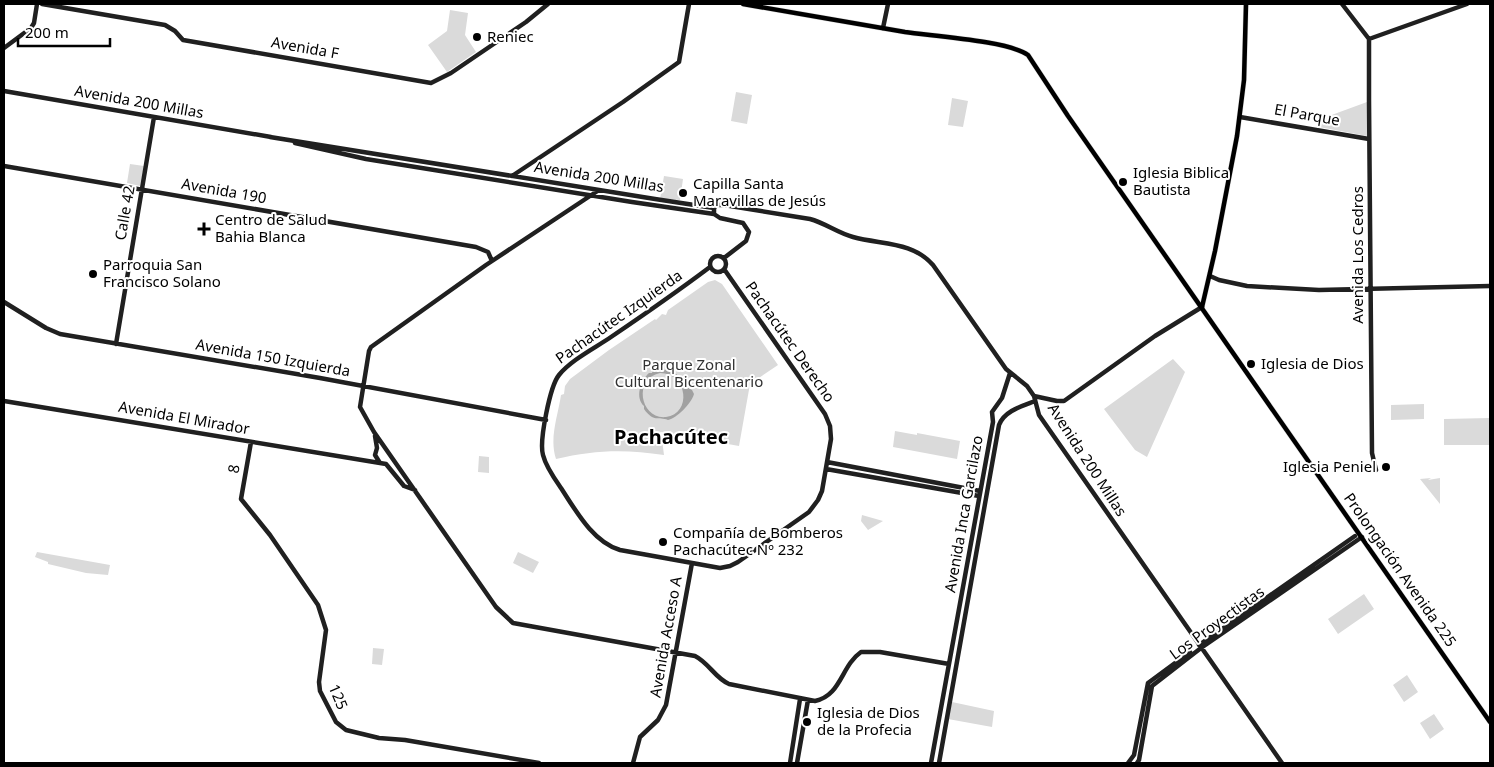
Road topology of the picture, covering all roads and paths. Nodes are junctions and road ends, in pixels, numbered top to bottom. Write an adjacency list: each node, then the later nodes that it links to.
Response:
1 (37, 4): 12 (street)
2 (42, 4): 3 (street, Avenida F)
3 (548, 4)
4 (690, 4): 19 (street)
5 (743, 4): 10 (main road, Prolongación Avenida 225)
6 (888, 4): 10 (street)
7 (1246, 4): 15 (main road)
8 (1342, 4): 11 (street)
9 (1467, 4): 11 (street)
10 (884, 28): 33 (main road, Prolongación Avenida 225)
11 (1370, 38): 17 (street, Avenida Los Cedros)
12 (4, 48)
13 (4, 91): 14 (street, Avenida 200 Millas)
14 (154, 117): 16 (street, Avenida 200 Millas); 21 (street, Calle 42)
15 (1240, 117): 17 (street, El Parque); 29 (main road)
16 (270, 137): 19 (street, Avenida 200 Millas); 20 (street, Avenida 200 Millas)
17 (1369, 139): 31 (street, Avenida Los Cedros)
18 (4, 166): 21 (street, Avenida 190)
19 (513, 176): 20 (street); 22 (street, Avenida 200 Millas)
20 (506, 181): 23 (street, Avenida 200 Millas)
21 (142, 190): 26 (street, Avenida 190); 34 (street, Calle 42)
22 (599, 190): 23 (street); 24 (street, Avenida 200 Millas)
23 (590, 195): 24 (street, Avenida 200 Millas); 26 (street)
24 (714, 211): 25 (street); 35 (street, Avenida 200 Millas)
25 (724, 258): 27 (street); 28 (street)
26 (492, 261): 36 (street)
27 (710, 267): 28 (street); 39 (street, Pachacútec Izquierda)
28 (724, 269): 45 (street, Pachacútec Derecho)
29 (1210, 276): 31 (street); 33 (main road)
30 (1490, 286): 31 (street)
31 (1371, 289): 48 (street, Avenida Los Cedros)
32 (4, 302): 34 (street, Avenida 150 Izquierda)
33 (1202, 307): 37 (street); 55 (main road, Prolongación Avenida 225)
34 (116, 344): 36 (street, Avenida 150 Izquierda)
35 (1010, 373): 37 (street, Avenida 200 Millas); 52 (street, Avenida Inca Garcilazo)
36 (362, 386): 39 (street, Avenida 150 Izquierda); 40 (street)
37 (1035, 398): 58 (street, Avenida 200 Millas); 70 (street, Avenida Inca Garcilazo)
38 (4, 401): 41 (street, Avenida El Mirador)
39 (546, 420): 56 (street, Pachacútec Izquierda)
40 (374, 432): 42 (street); 43 (street)
41 (251, 442): 44 (street, Avenida El Mirador); 53 (street, 8)
42 (388, 451): 43 (street, Avenida El Mirador); 49 (street)
43 (376, 454): 44 (street, Avenida El Mirador); 46 (street)
44 (361, 460): 46 (street, Avenida El Mirador)
45 (828, 462): 47 (street, Pachacútec Derecho); 52 (street)
46 (380, 463): 50 (street)
47 (826, 469): 52 (street); 57 (street, Pachacútec Derecho)
48 (1376, 470)
49 (406, 478): 50 (street); 51 (street)
50 (402, 483): 51 (street)
51 (415, 490): 60 (street)
52 (980, 493): 61 (street, Avenida Inca Garcilazo)
53 (241, 499): 65 (street, 125)
54 (1355, 536): 58 (street)
55 (1362, 537): 58 (street, Los Proyectistas); 64 (main road, Prolongación Avenida 225)
56 (642, 554): 57 (street, Pachacútec Derecho)
57 (692, 563): 60 (street, Avenida Acceso A)
58 (1200, 647): 72 (street, Los Proyectistas); 73 (street, Avenida 200 Millas)
59 (1190, 652): 71 (street)
60 (676, 653): 62 (street); 66 (street, Avenida Acceso A)
61 (949, 664): 63 (street); 69 (street, Avenida Inca Garcilazo)
62 (800, 699): 63 (street); 67 (street)
63 (808, 700): 68 (street)
64 (1490, 722)
65 (539, 763)
66 (633, 763)
67 (790, 763)
68 (797, 763)
69 (930, 763)
70 (938, 763)
71 (1128, 763)
72 (1137, 763)
73 (1282, 763)

